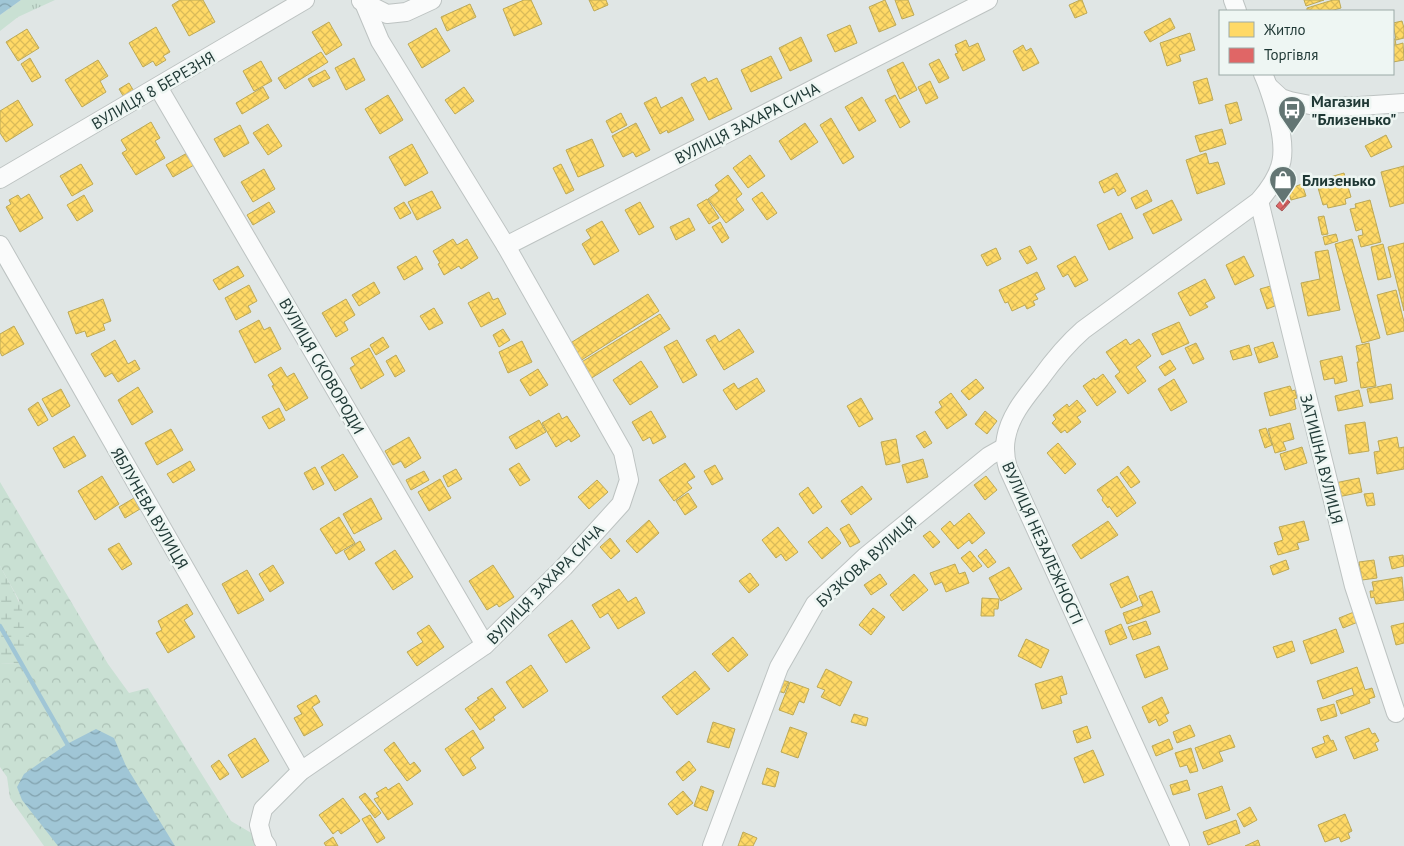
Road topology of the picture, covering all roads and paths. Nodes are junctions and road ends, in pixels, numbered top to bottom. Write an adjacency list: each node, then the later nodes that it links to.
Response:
1 (305, 0): 6 (street, ВУЛИЦЯ 8 БЕРЕЗНЯ)
2 (432, 0): 4 (street)
3 (988, 0): 11 (street, ВУЛИЦЯ ЗАХАРА СИЧА)
4 (361, 1): 11 (street, ВУЛИЦЯ ЗАХАРА СИЧА)
5 (1266, 80): 7 (street); 9 (street, ВУЛИЦЯ НЕЗАЛЕЖНОСТІ)
6 (158, 86): 8 (street, ВУЛИЦЯ 8 БЕРЕЗНЯ); 13 (street, ВУЛИЦЯ СКОВОРОДИ)
7 (1404, 103)
8 (0, 180)
9 (1259, 201): 12 (street, ВУЛИЦЯ НЕЗАЛЕЖНОСТІ); 14 (street, ЗАТИШНА ВУЛИЦЯ)
10 (0, 245): 15 (street, ЯБЛУНЕВА ВУЛИЦЯ)
11 (506, 246): 13 (street, ВУЛИЦЯ ЗАХАРА СИЧА)
12 (1005, 447): 17 (street, БУЗКОВА ВУЛИЦЯ); 18 (street, ВУЛИЦЯ НЕЗАЛЕЖНОСТІ)
13 (485, 645): 15 (street, ВУЛИЦЯ ЗАХАРА СИЧА)
14 (1396, 713)
15 (301, 771): 16 (street, ВУЛИЦЯ ЗАХАРА СИЧА)
16 (267, 846)
17 (712, 846)
18 (1180, 846)

